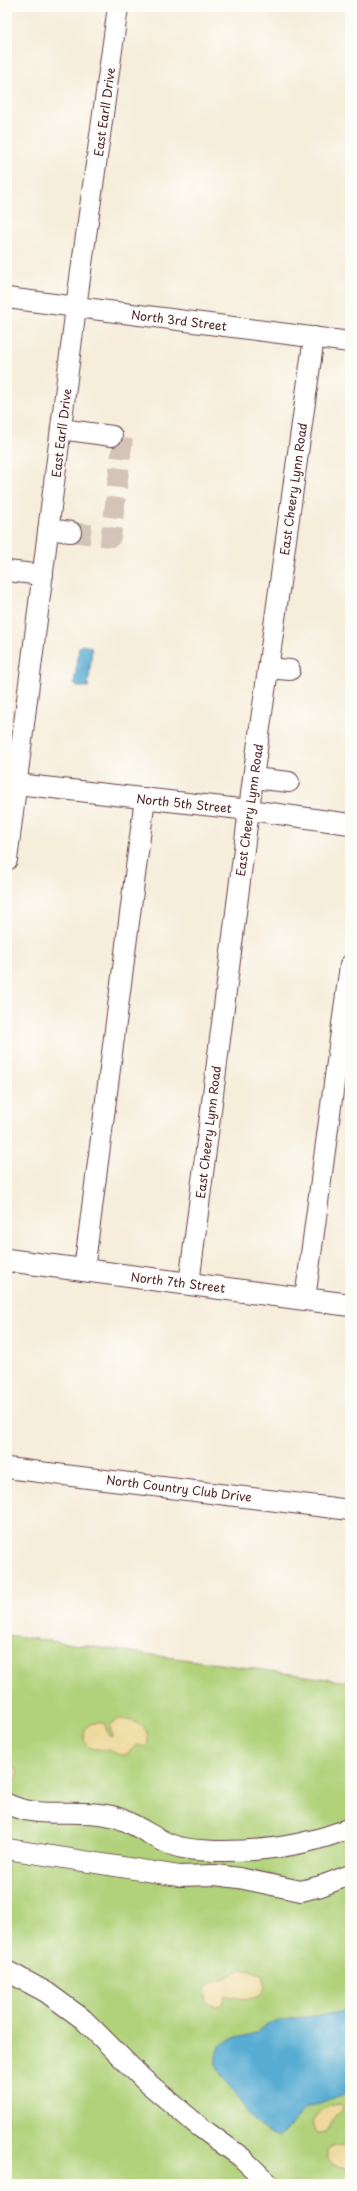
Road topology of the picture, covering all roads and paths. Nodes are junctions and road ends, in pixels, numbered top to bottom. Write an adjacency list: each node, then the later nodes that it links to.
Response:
1 (118, 7): 3 (street, East Earll Drive)
2 (7, 298): 3 (street, North 3rd Street)
3 (76, 307): 4 (street, North 3rd Street); 6 (street, East Earll Drive)
4 (314, 337): 5 (street, North 3rd Street); 12 (street, East Cheery Lynn Road)
5 (350, 342)
6 (61, 429): 7 (street); 8 (street, East Earll Drive)
7 (112, 436)
8 (49, 529): 9 (street); 11 (street, East Earll Drive)
9 (71, 532)
10 (7, 571): 11 (street)
11 (43, 575): 16 (street, East Earll Drive)
12 (269, 668): 13 (street); 14 (street, East Cheery Lynn Road)
13 (290, 670)
14 (254, 778): 15 (street); 18 (street, East Cheery Lynn Road)
15 (289, 782)
16 (17, 784): 17 (street, North 5th Street); 20 (street, East Earll Drive)
17 (145, 798): 18 (street, North 5th Street); 23 (street)
18 (249, 810): 19 (street, North 5th Street); 24 (street, East Cheery Lynn Road)
19 (350, 824)
20 (7, 860)
21 (350, 965): 25 (street)
22 (7, 1260): 23 (main road, North 7th Street)
23 (84, 1270): 24 (main road, North 7th Street)
24 (188, 1284): 25 (main road, North 7th Street)
25 (305, 1299): 26 (main road, North 7th Street)
26 (350, 1304)
27 (7, 1468): 28 (street, North Country Club Drive)
28 (350, 1510)
29 (7, 1804): 30 (street)
30 (350, 1828)
31 (7, 1849): 32 (street)
32 (350, 1875)
33 (7, 1971): 34 (street)
34 (269, 2184)

